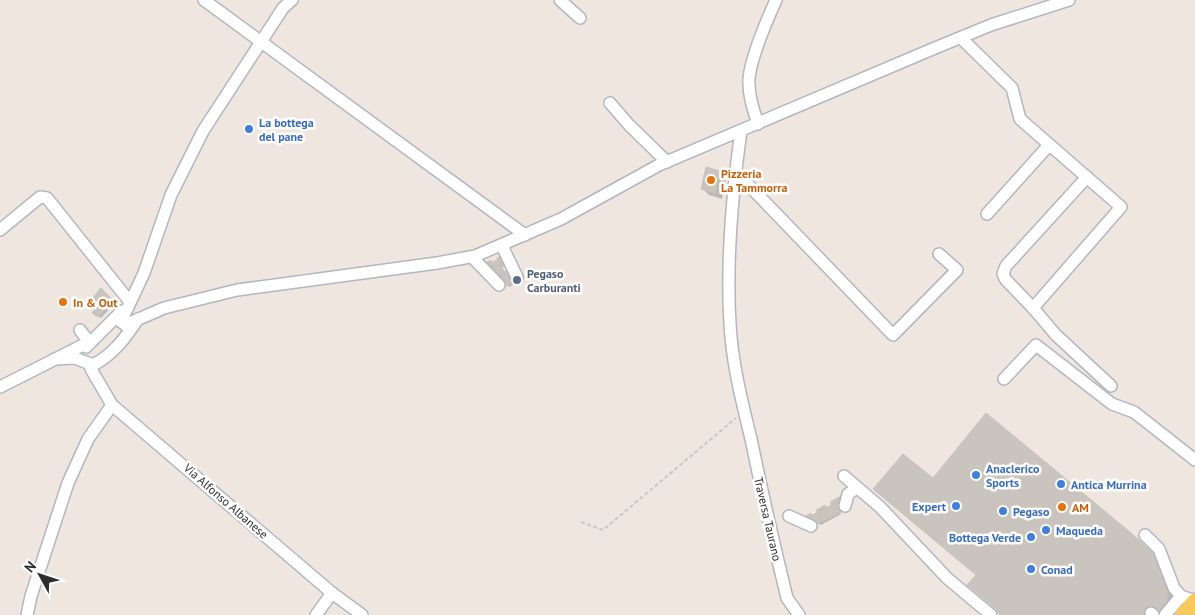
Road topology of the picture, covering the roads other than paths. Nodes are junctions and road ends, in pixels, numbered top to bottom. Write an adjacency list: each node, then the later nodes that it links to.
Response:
1 (204, 0): 8 (street)
2 (292, 0): 8 (street)
3 (560, 0): 6 (street)
4 (776, 0): 10 (street)
5 (1069, 0): 7 (street)
6 (580, 18)
7 (961, 38): 10 (street); 12 (street)
8 (262, 41): 18 (street); 24 (street)
9 (610, 103): 13 (street)
10 (758, 124): 11 (street)
11 (741, 131): 13 (street); 14 (street, Traversa Taurano)
12 (1049, 145): 15 (street); 16 (street)
13 (667, 162): 18 (street)
14 (735, 171): 20 (street); 48 (street, Traversa Taurano)
15 (1086, 177): 25 (street); 25 (street)
16 (987, 214)
17 (0, 230): 24 (street)
18 (525, 235): 19 (street)
19 (504, 244): 21 (street); 22 (street)
20 (940, 254)
21 (472, 257): 23 (street); 26 (street)
22 (517, 277)
23 (499, 285)
24 (129, 303): 26 (street); 27 (street)
25 (1033, 308): 33 (street)
26 (141, 317): 27 (street)
27 (121, 326): 29 (street); 31 (street)
28 (80, 330): 29 (street)
29 (89, 342): 30 (street); 31 (street)
30 (56, 359): 31 (street); 34 (street)
31 (91, 362): 35 (street, Via Alfonso Albanese)
32 (1004, 379): 36 (street)
33 (1111, 386)
34 (0, 387)
35 (112, 405): 43 (street, Via Alfonso Albanese); 45 (street)
36 (1195, 460)
37 (844, 476): 38 (street)
38 (857, 488): 39 (street); 49 (street)
39 (845, 506)
40 (789, 516): 41 (street)
41 (810, 526)
42 (1145, 535): 44 (street)
43 (332, 593): 46 (street); 47 (street, Via Alfonso Albanese)
44 (1190, 600): 50 (street); 51 (main road)
45 (27, 615)
46 (316, 615)
47 (362, 615)
48 (799, 615)
49 (991, 615)
50 (1165, 615)
51 (1183, 615)

